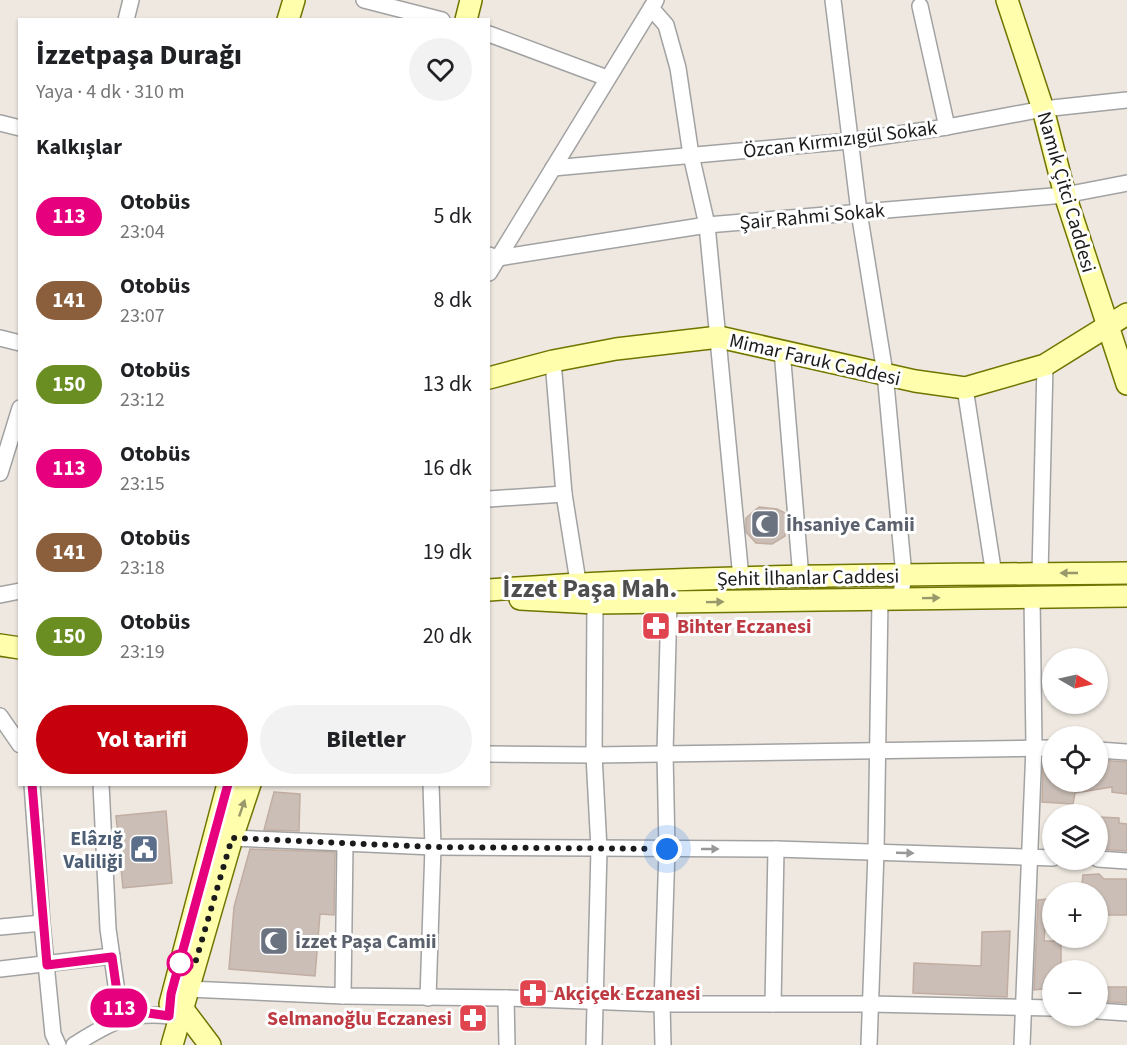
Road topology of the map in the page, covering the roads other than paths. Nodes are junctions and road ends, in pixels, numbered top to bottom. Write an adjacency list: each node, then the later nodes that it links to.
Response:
1 (131, 0): 9 (street)
2 (294, 0): 10 (street)
3 (364, 0): 11 (street)
4 (471, 0): 12 (street)
5 (833, 0): 20 (street)
6 (1007, 0): 16 (street, Namık Çitci Caddesi)
7 (653, 4): 14 (street); 21 (street)
8 (920, 6): 18 (street)
9 (126, 18)
10 (289, 18)
11 (434, 18)
12 (466, 18)
13 (490, 34): 14 (street)
14 (607, 78): 22 (street)
15 (1127, 100): 16 (street, Özcan Kırmızıgül Sokak)
16 (1043, 109): 18 (street, Özcan Kırmızıgül Sokak); 24 (street, Namık Çitci Caddesi)
17 (0, 123): 19 (street)
18 (947, 127): 20 (street, Özcan Kırmızıgül Sokak)
19 (18, 128)
20 (850, 141): 21 (street, Özcan Kırmızıgül Sokak); 25 (street)
21 (691, 155): 22 (street, Özcan Kırmızıgül Sokak); 26 (street)
22 (553, 168): 27 (street)
23 (1127, 183): 24 (street, Şair Rahmi Sokak)
24 (1065, 195): 25 (street, Şair Rahmi Sokak); 29 (street, Namık Çitci Caddesi)
25 (859, 212): 26 (street, Şair Rahmi Sokak); 36 (street)
26 (707, 225): 27 (street, Şair Rahmi Sokak); 30 (street)
27 (494, 256)
28 (1127, 314): 29 (street, Mimar Faruk Caddesi)
29 (1108, 325): 35 (street, Mimar Faruk Caddesi); 38 (street, Namık Çitci Caddesi)
30 (719, 337): 33 (street, Mimar Faruk Caddesi); 34 (street, Mimar Faruk Caddesi); 48 (street)
31 (0, 338): 32 (street)
32 (18, 342)
33 (782, 350): 36 (street, Mimar Faruk Caddesi); 49 (street)
34 (554, 361): 37 (street, Mimar Faruk Caddesi); 42 (street)
35 (1045, 365): 39 (street, Mimar Faruk Caddesi); 46 (street)
36 (885, 373): 39 (street, Mimar Faruk Caddesi); 47 (street)
37 (490, 378)
38 (1127, 384)
39 (965, 388): 45 (street)
40 (18, 414): 41 (street)
41 (0, 473)
42 (564, 494): 43 (street); 53 (street)
43 (490, 499)
44 (1127, 573): 46 (street, Şehit İlhanlar Caddesi, one-way to 46)
45 (994, 574): 46 (street, Şehit İlhanlar Caddesi); 47 (street, Şehit İlhanlar Caddesi)
46 (1040, 574)
47 (904, 576): 49 (street, Şehit İlhanlar Caddesi); 57 (street)
48 (741, 578): 49 (street, Şehit İlhanlar Caddesi); 53 (street, Şehit İlhanlar Caddesi)
49 (801, 578)
50 (490, 590): 53 (street, Şehit İlhanlar Caddesi)
51 (18, 592): 52 (street)
52 (0, 596)
53 (585, 596): 55 (street, Şehit İlhanlar Caddesi); 58 (street, Şehit İlhanlar Caddesi); 72 (street)
54 (1127, 596): 56 (street, Şehit İlhanlar Caddesi)
55 (490, 597)
56 (1032, 597): 57 (street, Şehit İlhanlar Caddesi, one-way to 56); 65 (street)
57 (890, 599): 58 (street, Şehit İlhanlar Caddesi, one-way to 57); 67 (street)
58 (669, 602): 70 (street)
59 (0, 645): 60 (street)
60 (18, 648)
61 (0, 660): 62 (street)
62 (18, 663)
63 (0, 716): 64 (street)
64 (18, 742)
65 (1034, 747): 66 (street); 67 (street); 85 (street)
66 (1042, 747)
67 (879, 750): 70 (street); 84 (street)
68 (1108, 751): 69 (street)
69 (1127, 752)
70 (665, 753): 72 (street); 82 (street)
71 (490, 754): 72 (street)
72 (594, 755): 81 (street)
73 (32, 786): 89 (street)
74 (101, 786): 91 (street)
75 (228, 786): 97 (street)
76 (249, 786): 78 (street, one-way to 76)
77 (431, 786): 80 (street)
78 (232, 838): 79 (street); 97 (street)
79 (345, 844): 80 (street); 94 (street)
80 (433, 847): 81 (street); 95 (street)
81 (599, 849): 82 (street); 98 (street)
82 (667, 849): 83 (street, one-way to 83); 99 (street)
83 (776, 849): 84 (street); 100 (street)
84 (876, 852): 85 (street, one-way to 85); 101 (street)
85 (1031, 857): 86 (street); 102 (street)
86 (1042, 858)
87 (1108, 860): 88 (street)
88 (1127, 861)
89 (42, 923): 90 (street); 92 (street)
90 (0, 927)
91 (112, 957): 92 (street); 106 (street)
92 (47, 965): 93 (street); 107 (street)
93 (0, 969)
94 (343, 996): 95 (street); 97 (street)
95 (428, 998): 96 (street)
96 (506, 998): 98 (street); 112 (street)
97 (178, 1002): 106 (street); 109 (street); 110 (street); 111 (street)
98 (595, 1002): 99 (street); 113 (street)
99 (662, 1004): 100 (street); 114 (street)
100 (773, 1004): 101 (street)
101 (870, 1004): 102 (street); 115 (street)
102 (1024, 1006): 103 (street); 116 (street)
103 (1042, 1007)
104 (1108, 1012): 105 (street)
105 (1127, 1013)
106 (121, 1020): 108 (street)
107 (58, 1045)
108 (74, 1045)
109 (166, 1045)
110 (172, 1045)
111 (210, 1045)
112 (507, 1045)
113 (594, 1045)
114 (663, 1045)
115 (869, 1045)
116 (1022, 1045)

